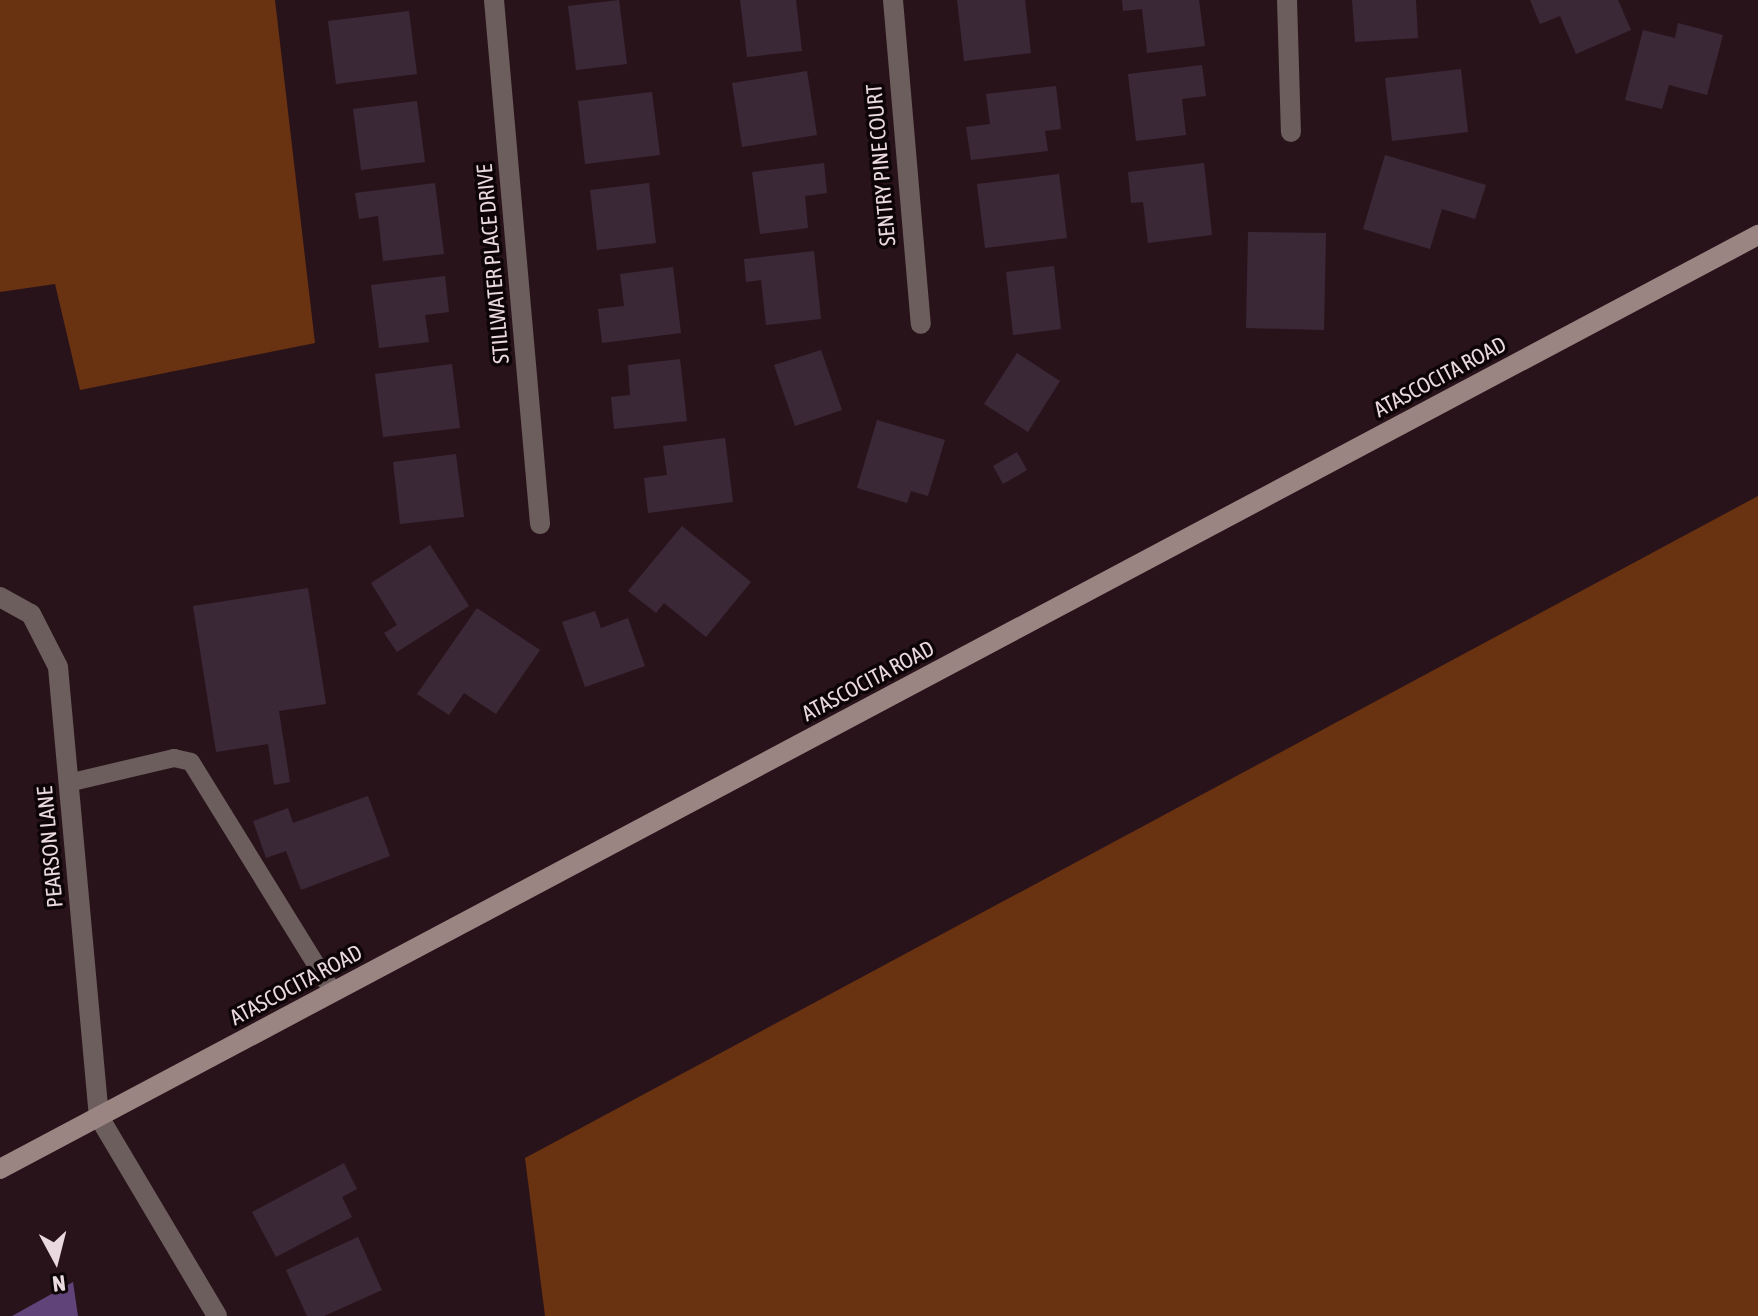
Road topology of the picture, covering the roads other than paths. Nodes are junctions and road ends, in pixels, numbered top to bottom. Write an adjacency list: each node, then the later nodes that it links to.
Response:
1 (494, 0): 7 (street, STILLWATER PLACE DRIVE)
2 (893, 0): 6 (street, SENTRY PINE COURT)
3 (1287, 0): 4 (street)
4 (1291, 132)
5 (1758, 235): 10 (main road, ATASCOCITA ROAD)
6 (921, 324)
7 (540, 524)
8 (0, 597): 9 (street, PEARSON LANE)
9 (68, 783): 10 (lane); 11 (street, PEARSON LANE)
10 (333, 992): 11 (main road, ATASCOCITA ROAD)
11 (99, 1117): 12 (main road, ATASCOCITA ROAD); 13 (street)
12 (0, 1169)
13 (217, 1316)

